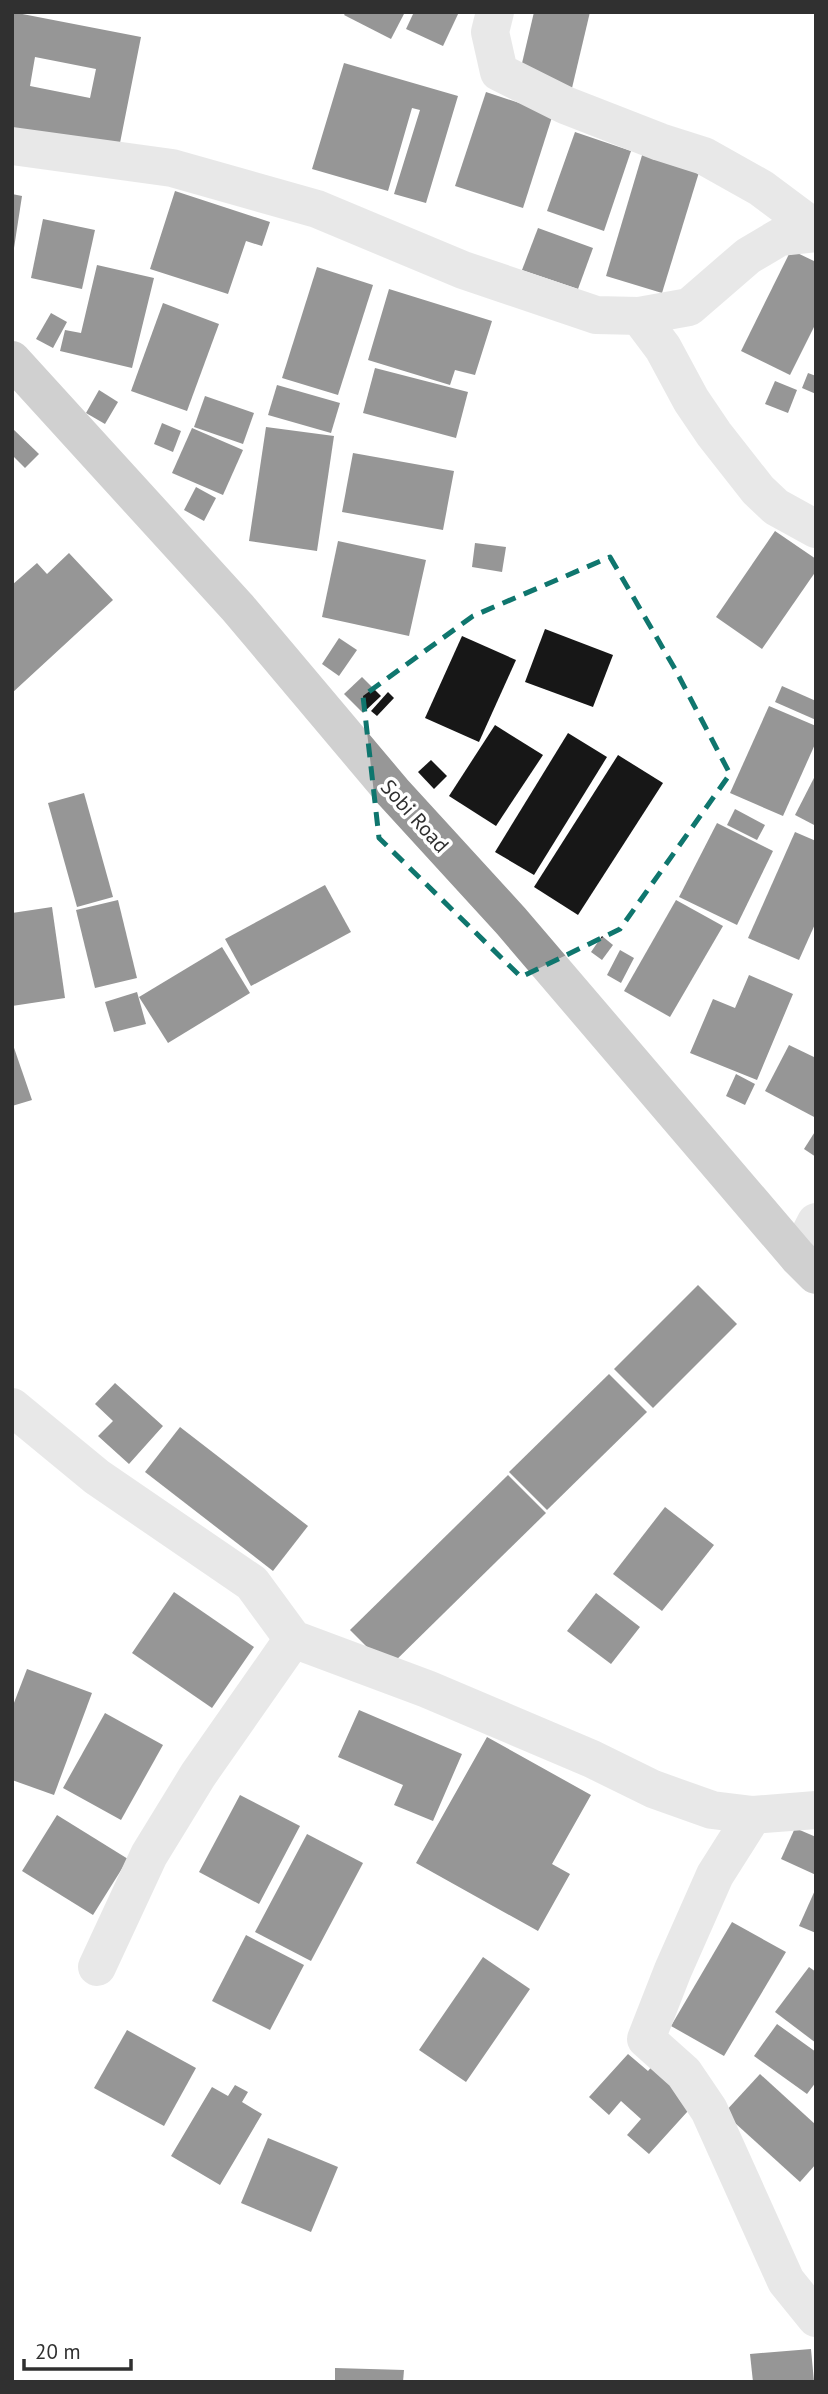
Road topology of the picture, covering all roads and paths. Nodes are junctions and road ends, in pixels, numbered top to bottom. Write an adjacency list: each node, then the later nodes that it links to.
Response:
1 (495, 12): 3 (street)
2 (12, 146): 4 (street)
3 (816, 231): 4 (street)
4 (639, 316): 6 (street)
5 (12, 360): 8 (highway, Sobi Road)
6 (816, 529)
7 (816, 1222): 8 (street)
8 (807, 1266)
9 (12, 1407): 10 (street)
10 (293, 1639): 12 (street); 13 (street)
11 (816, 1810): 12 (street)
12 (753, 1815): 14 (street)
13 (97, 1967)
14 (816, 2318)

